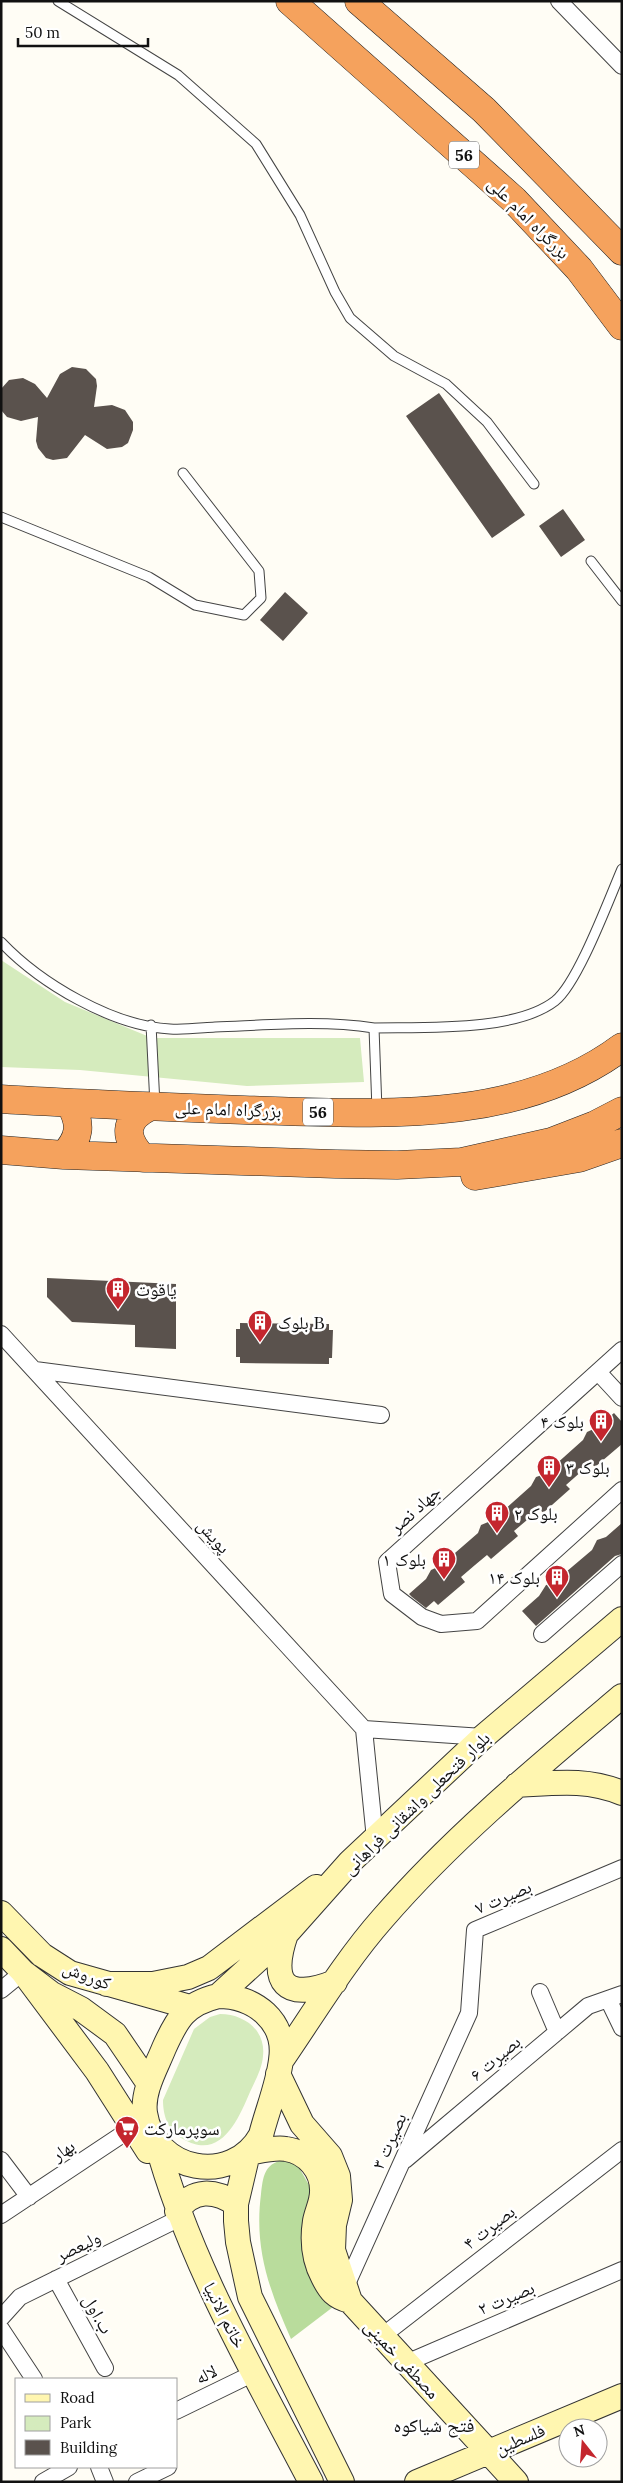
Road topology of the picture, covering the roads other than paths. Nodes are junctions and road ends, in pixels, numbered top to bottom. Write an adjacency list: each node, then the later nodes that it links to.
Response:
1 (58, 1): 9 (lane)
2 (290, 1): 7 (highway, بزرگراه امام علی / 56)
3 (359, 1): 6 (highway, 56)
4 (559, 1): 5 (street)
5 (622, 66)
6 (622, 251)
7 (622, 326)
8 (183, 473): 10 (lane)
9 (534, 484)
10 (1, 516)
11 (590, 561): 12 (lane)
12 (622, 601)
13 (622, 869): 16 (lane)
14 (1, 942): 15 (lane)
15 (151, 1025): 16 (lane); 20 (lane)
16 (374, 1028): 22 (lane)
17 (622, 1047): 22 (highway, بزرگراه امام علی / 56)
18 (1, 1098): 19 (highway, بزرگراه امام علی / 56)
19 (70, 1104): 20 (highway, بزرگراه امام علی / 56); 25 (highway)
20 (152, 1107): 22 (highway, بزرگراه امام علی / 56); 26 (highway)
21 (622, 1111): 27 (highway)
22 (377, 1112)
23 (622, 1143): 27 (highway)
24 (1, 1150): 25 (highway)
25 (64, 1155): 26 (highway)
26 (143, 1158): 27 (highway)
27 (397, 1165)
28 (1, 1334): 30 (street, پویش)
29 (622, 1350): 31 (street, جهاد نصر)
30 (35, 1370): 33 (street); 39 (street, پویش)
31 (598, 1372): 32 (street); 34 (street, جهاد نصر)
32 (622, 1398)
33 (381, 1415)
34 (622, 1490)
35 (622, 1564): 37 (street)
36 (622, 1619): 40 (main road, بلوار فتحعلی واشقانی فراهانی)
37 (542, 1634)
38 (622, 1696): 41 (main road)
39 (364, 1729): 40 (street); 43 (street)
40 (483, 1738): 43 (main road, بلوار فتحعلی واشقانی فراهانی)
41 (517, 1785): 42 (main road); 50 (main road)
42 (622, 1793)
43 (376, 1839): 44 (main road, بلوار فتحعلی واشقانی فراهانی)
44 (350, 1862): 47 (main road, بلوار فتحعلی واشقانی فراهانی); 51 (main road)
45 (622, 1868): 57 (street, بصیرت ۷)
46 (1, 1913): 51 (main road, کوروش)
47 (286, 1934): 50 (main road); 54 (main road, بلوار فتحعلی واشقانی فراهانی)
48 (1, 1949): 49 (main road, کوروش)
49 (24, 1972): 52 (street); 61 (main road, کوروش); 62 (main road)
50 (335, 1982): 60 (main road)
51 (107, 1984): 56 (main road, کوروش)
52 (1, 1990)
53 (540, 1992): 59 (street)
54 (218, 1996): 56 (main road); 60 (main road)
55 (615, 1996): 58 (street); 59 (street, بصیرت ۶)
56 (190, 2007): 61 (main road)
57 (469, 2013): 66 (street, بصیرت ۳)
58 (622, 2028)
59 (557, 2032): 66 (street, بصیرت ۶)
60 (280, 2067): 64 (main road); 73 (main road, مصطفی خمینی)
61 (149, 2084): 62 (main road)
62 (145, 2129): 64 (main road); 67 (street, بهار); 70 (main road, خاتم الانبیا)
63 (622, 2150): 76 (street, بصیرت ۴)
64 (248, 2153): 68 (main road, خاتم الانبیا); 73 (main road, مصطفی خمینی)
65 (1, 2160): 67 (street)
66 (401, 2164): 73 (street, بصیرت ۳)
67 (29, 2197): 69 (street, بهار)
68 (236, 2204): 70 (main road); 91 (main road, خاتم الانبیا)
69 (1, 2215)
70 (178, 2215): 72 (street, ولیعصر); 79 (main road, خاتم الانبیا)
71 (622, 2270): 77 (street, بصیرت ۲)
72 (56, 2279): 74 (street, ولیعصر); 78 (street, ب.اول)
73 (348, 2294): 76 (main road, مصطفی خمینی)
74 (1, 2318)
75 (1, 2329): 80 (street)
76 (381, 2337): 77 (main road, مصطفی خمینی)
77 (406, 2363): 83 (main road, مصطفی خمینی)
78 (105, 2368)
79 (254, 2373): 82 (street, لاله); 90 (main road, خاتم الانبیا)
80 (33, 2378)
81 (622, 2396): 83 (main road, فلسطین)
82 (178, 2411)
83 (489, 2452): 92 (main road, فلسطین); 93 (main road, مصطفی خمینی)
84 (67, 2468): 87 (street)
85 (99, 2468): 88 (street)
86 (166, 2468): 89 (street)
87 (43, 2482)
88 (105, 2482)
89 (137, 2482)
90 (311, 2482)
91 (342, 2482)
92 (417, 2482)
93 (516, 2482)

